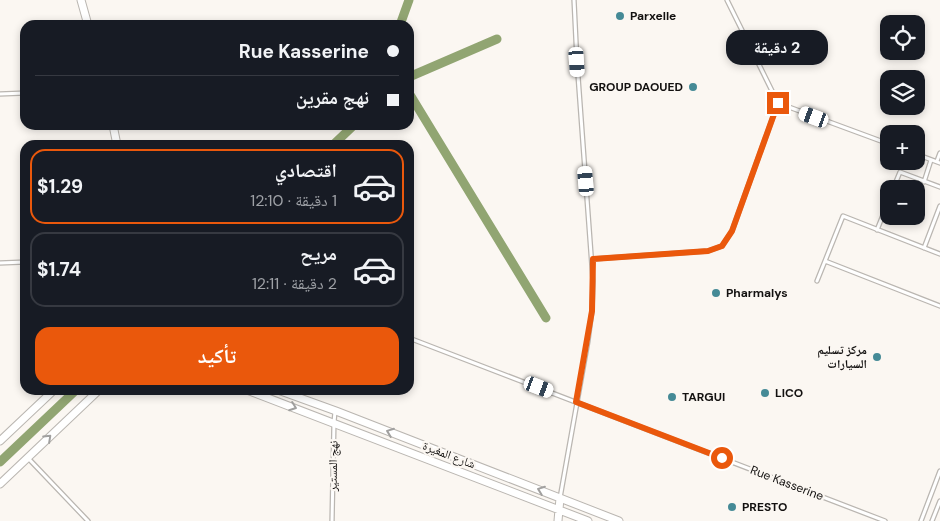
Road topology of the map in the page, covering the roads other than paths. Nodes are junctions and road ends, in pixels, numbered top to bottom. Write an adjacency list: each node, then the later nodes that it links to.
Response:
1 (81, 0): 4 (street)
2 (574, 0): 23 (lane)
3 (727, 0): 7 (lane)
4 (87, 20)
5 (20, 92): 6 (lane)
6 (0, 94)
7 (778, 103): 8 (lane); 23 (lane)
8 (880, 141)
9 (940, 153): 12 (lane)
10 (925, 158): 11 (lane)
11 (931, 160): 12 (lane); 15 (lane)
12 (938, 162)
13 (897, 180): 14 (lane)
14 (919, 180)
15 (925, 180)
16 (925, 182): 17 (lane)
17 (940, 187)
18 (940, 206): 21 (lane)
19 (880, 222): 20 (lane)
20 (877, 230): 21 (lane); 24 (lane)
21 (924, 248): 22 (lane)
22 (940, 254)
23 (593, 259): 34 (lane)
24 (825, 261): 27 (lane); 28 (lane)
25 (20, 262): 26 (lane)
26 (0, 263)
27 (817, 280)
28 (940, 306)
29 (414, 340): 34 (lane, Rue Kasserine)
30 (49, 395): 37 (street)
31 (94, 395): 38 (street, one-way to 31)
32 (261, 395): 36 (street, شارع المغيرة, one-way to 36)
33 (292, 395): 35 (street, شارع المغيرة)
34 (576, 402): 41 (lane); 49 (lane, Rue Kasserine)
35 (336, 411): 36 (lane, نهج المستير); 41 (street, شارع المغيرة, one-way to 35)
36 (334, 422): 43 (street, شارع المغيرة); 45 (lane, نهج المستير)
37 (0, 441)
38 (28, 458): 40 (street); 44 (lane)
39 (940, 470): 50 (lane)
40 (0, 484)
41 (560, 498): 43 (street); 48 (street, شارع المغيرة)
42 (940, 501): 51 (lane)
43 (558, 510): 46 (street); 47 (street, شارع المغيرة)
44 (88, 521)
45 (332, 521)
46 (558, 521)
47 (588, 521)
48 (619, 521)
49 (884, 521)
50 (921, 521)
51 (932, 521)

